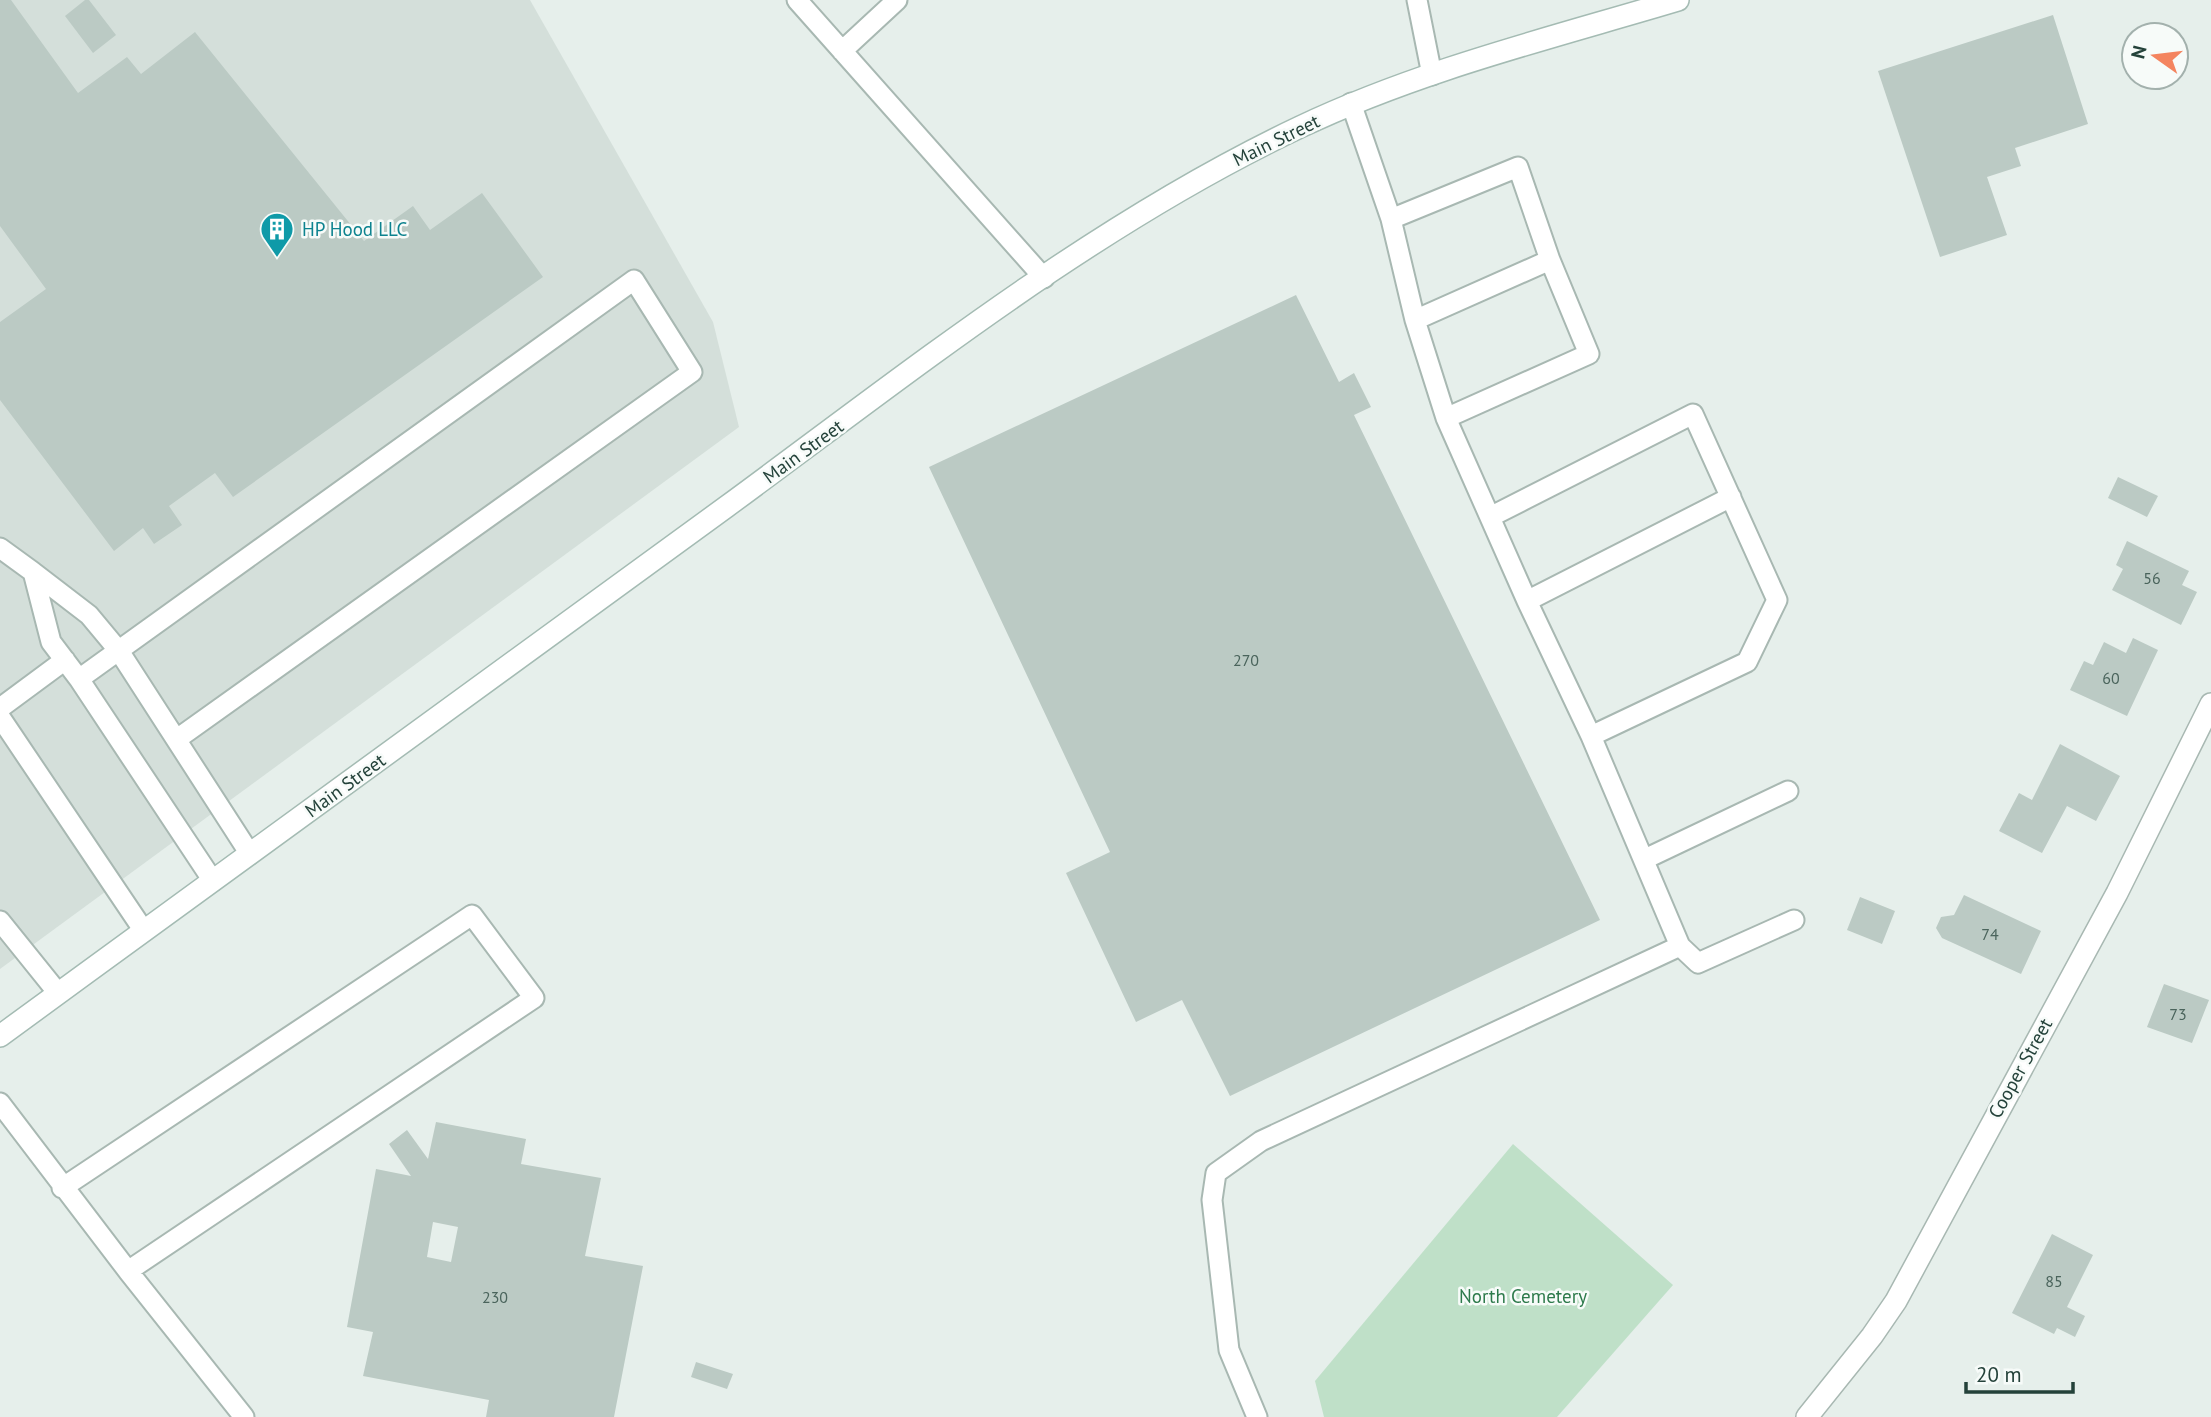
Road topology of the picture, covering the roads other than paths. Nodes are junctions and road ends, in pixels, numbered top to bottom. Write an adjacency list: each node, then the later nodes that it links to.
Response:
1 (797, 0): 5 (lane)
2 (897, 0): 5 (lane)
3 (1417, 0): 6 (lane)
4 (1678, 0): 6 (main road, Main Street)
5 (842, 51): 10 (lane)
6 (1432, 75): 7 (main road, Main Street)
7 (1351, 103): 8 (lane); 10 (main road, Main Street)
8 (1391, 219): 9 (lane); 11 (lane)
9 (1550, 260): 11 (lane); 12 (lane)
10 (1044, 278): 27 (main road, Main Street)
11 (1415, 320): 12 (lane)
12 (1446, 418): 14 (lane)
13 (1731, 497): 14 (lane); 17 (lane); 24 (lane)
14 (1490, 517): 17 (lane)
15 (0, 548): 16 (lane)
16 (33, 572): 18 (lane); 19 (lane)
17 (1527, 601): 24 (lane)
18 (119, 650): 20 (lane); 25 (lane); 25 (lane)
19 (65, 660): 20 (lane); 22 (lane)
20 (79, 680): 29 (lane)
21 (2211, 704): 41 (main road, Cooper Street)
22 (0, 708)
23 (0, 717): 32 (lane)
24 (1591, 736): 28 (lane)
25 (177, 739): 27 (lane)
26 (1788, 791): 28 (lane)
27 (250, 854): 29 (main road, Main Street)
28 (1644, 859): 33 (lane)
29 (213, 881): 32 (main road, Main Street)
30 (1794, 920): 33 (lane)
31 (0, 921): 34 (lane)
32 (144, 931): 34 (main road, Main Street)
33 (1680, 946): 40 (lane)
34 (58, 993): 35 (main road, Main Street)
35 (0, 1035)
36 (0, 1103): 37 (lane)
37 (62, 1188): 38 (lane); 38 (lane)
38 (128, 1271): 39 (lane)
39 (244, 1417)
40 (1257, 1417)
41 (1807, 1417)

